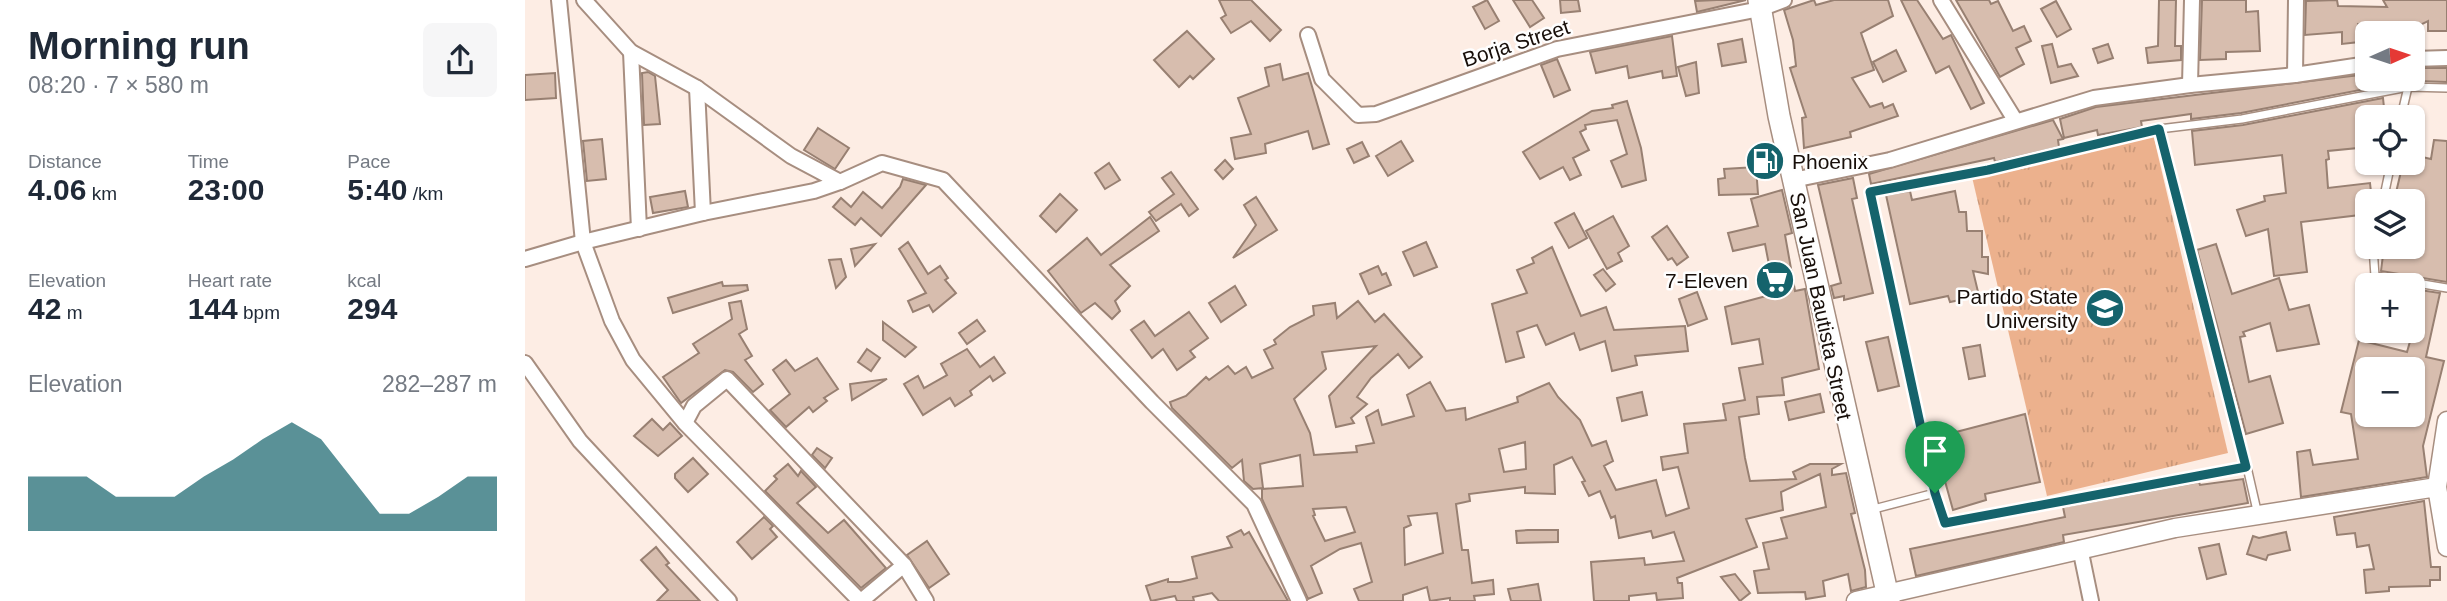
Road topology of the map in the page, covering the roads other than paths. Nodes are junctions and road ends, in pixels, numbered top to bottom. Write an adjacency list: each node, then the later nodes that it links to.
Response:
1 (559, 0): 25 (street)
2 (584, 0): 9 (street)
3 (1784, 0): 7 (street, Borja Street)
4 (1941, 0): 19 (street)
5 (2192, 0): 14 (street)
6 (2296, 0): 13 (street)
7 (1759, 5): 8 (street, Borja Street); 21 (main road, San Juan Bautista Street)
8 (1308, 35)
9 (631, 52): 16 (street); 24 (street)
10 (2447, 58): 11 (street)
11 (2425, 59)
12 (2355, 66): 13 (street)
13 (2295, 75): 14 (street)
14 (2190, 85): 19 (street)
15 (2425, 87): 17 (lane)
16 (697, 88): 22 (street); 23 (street)
17 (2447, 88)
18 (2387, 91): 20 (lane)
19 (2015, 120): 21 (street)
20 (2159, 129): 32 (lane); 34 (lane)
21 (1793, 180): 35 (main road, San Juan Bautista Street)
22 (840, 182): 23 (street); 44 (street)
23 (702, 213): 24 (street)
24 (639, 229): 25 (street)
25 (583, 242): 26 (street); 31 (street)
26 (525, 259)
27 (2374, 259): 28 (lane)
28 (2447, 288)
29 (525, 363): 41 (street)
30 (2447, 421): 33 (street)
31 (685, 423): 39 (street); 42 (street)
32 (2246, 467): 34 (lane); 36 (lane)
33 (2437, 487): 36 (street); 37 (street)
34 (1935, 493): 35 (lane)
35 (1866, 511): 40 (main road, San Juan Bautista Street)
36 (2258, 515): 38 (street)
37 (2447, 547)
38 (2080, 548): 40 (street); 46 (street)
39 (904, 565): 42 (street); 43 (street)
40 (1888, 598): 45 (street)
41 (729, 601)
42 (860, 601)
43 (926, 601)
44 (1299, 601)
45 (1856, 601)
46 (2091, 601)

